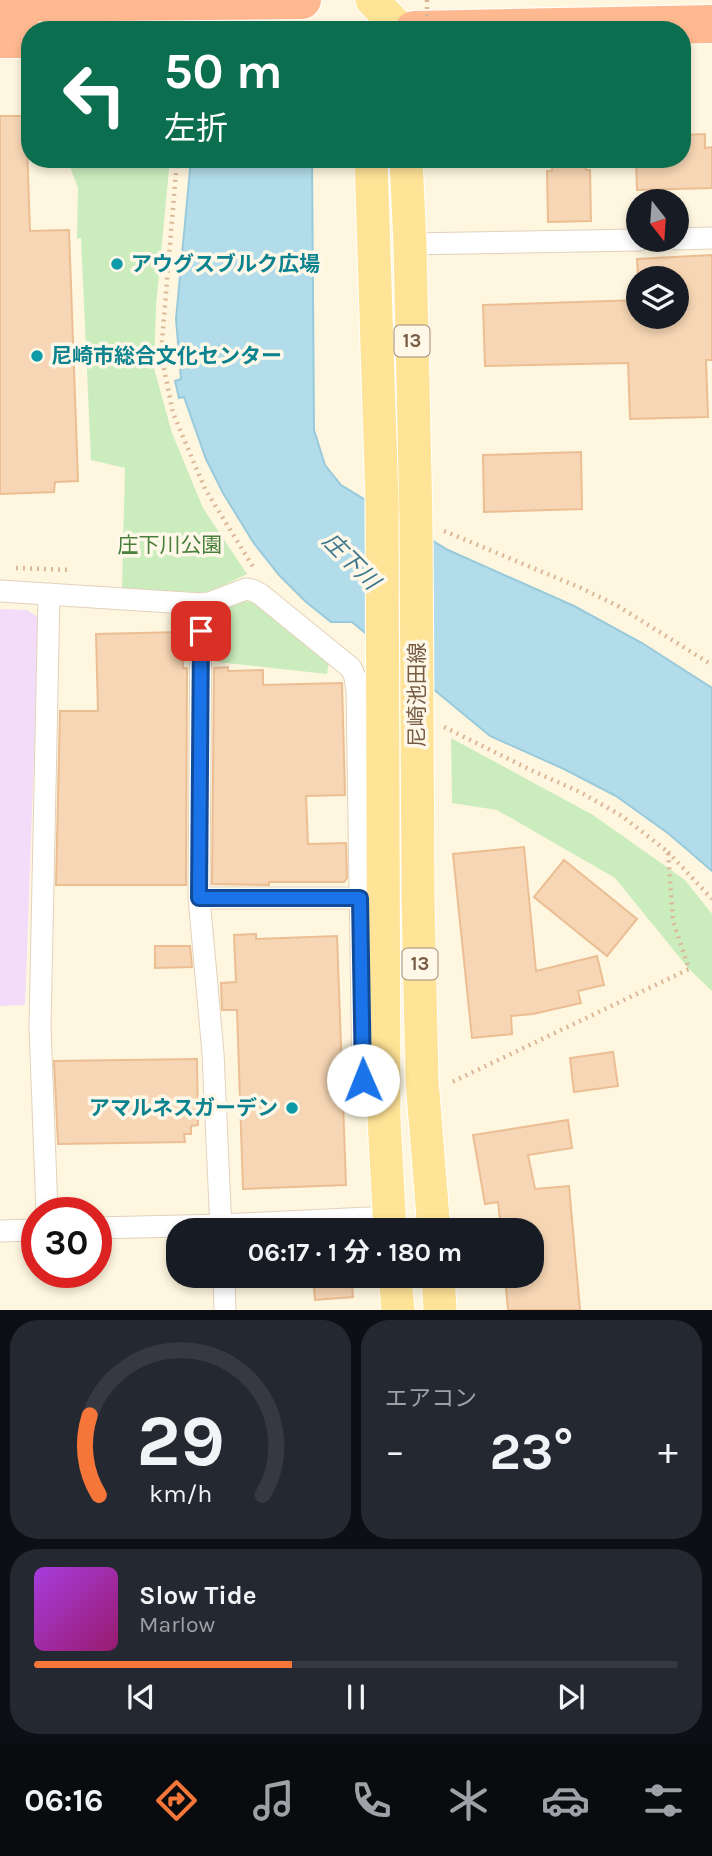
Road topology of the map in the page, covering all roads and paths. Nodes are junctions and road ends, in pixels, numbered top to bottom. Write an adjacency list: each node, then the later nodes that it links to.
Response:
1 (302, 0): 4 (highway)
2 (371, 0): 6 (main road); 7 (main road)
3 (426, 0): 8 (path, bridge)
4 (186, 2): 5 (highway)
5 (0, 3)
6 (369, 21)
7 (392, 21)
8 (427, 21)
9 (691, 24): 10 (highway)
10 (712, 24)
11 (21, 38): 12 (highway)
12 (0, 39)
13 (176, 168): 23 (path)
14 (371, 168): 34 (main road, 尼崎池田線 / 13)
15 (406, 168): 19 (main road, 尼崎池田線 / 13)
16 (712, 238): 17 (street)
17 (690, 239)
18 (626, 240): 19 (street)
19 (410, 244): 20 (main road, 尼崎池田線 / 13)
20 (430, 521): 27 (path); 38 (main road, 尼崎池田線 / 13)
21 (12, 568): 22 (path)
22 (71, 570)
23 (257, 575)
24 (0, 591): 25 (street)
25 (49, 594): 26 (street); 35 (street)
26 (201, 604): 30 (street); 31 (street)
27 (712, 665)
28 (442, 726): 29 (path)
29 (668, 852): 32 (path); 33 (path)
30 (199, 898): 31 (street); 36 (street)
31 (360, 898): 34 (street)
32 (712, 899)
33 (450, 1083)
34 (384, 1119): 37 (main road, 尼崎池田線 / 13)
35 (46, 1197)
36 (221, 1218)
37 (390, 1218)
38 (433, 1218)
39 (166, 1227): 40 (street)
40 (112, 1228)
41 (21, 1230): 42 (street)
42 (0, 1231)
43 (224, 1288): 46 (street)
44 (396, 1288): 47 (main road)
45 (439, 1288): 48 (main road)
46 (225, 1310)
47 (398, 1310)
48 (440, 1310)

